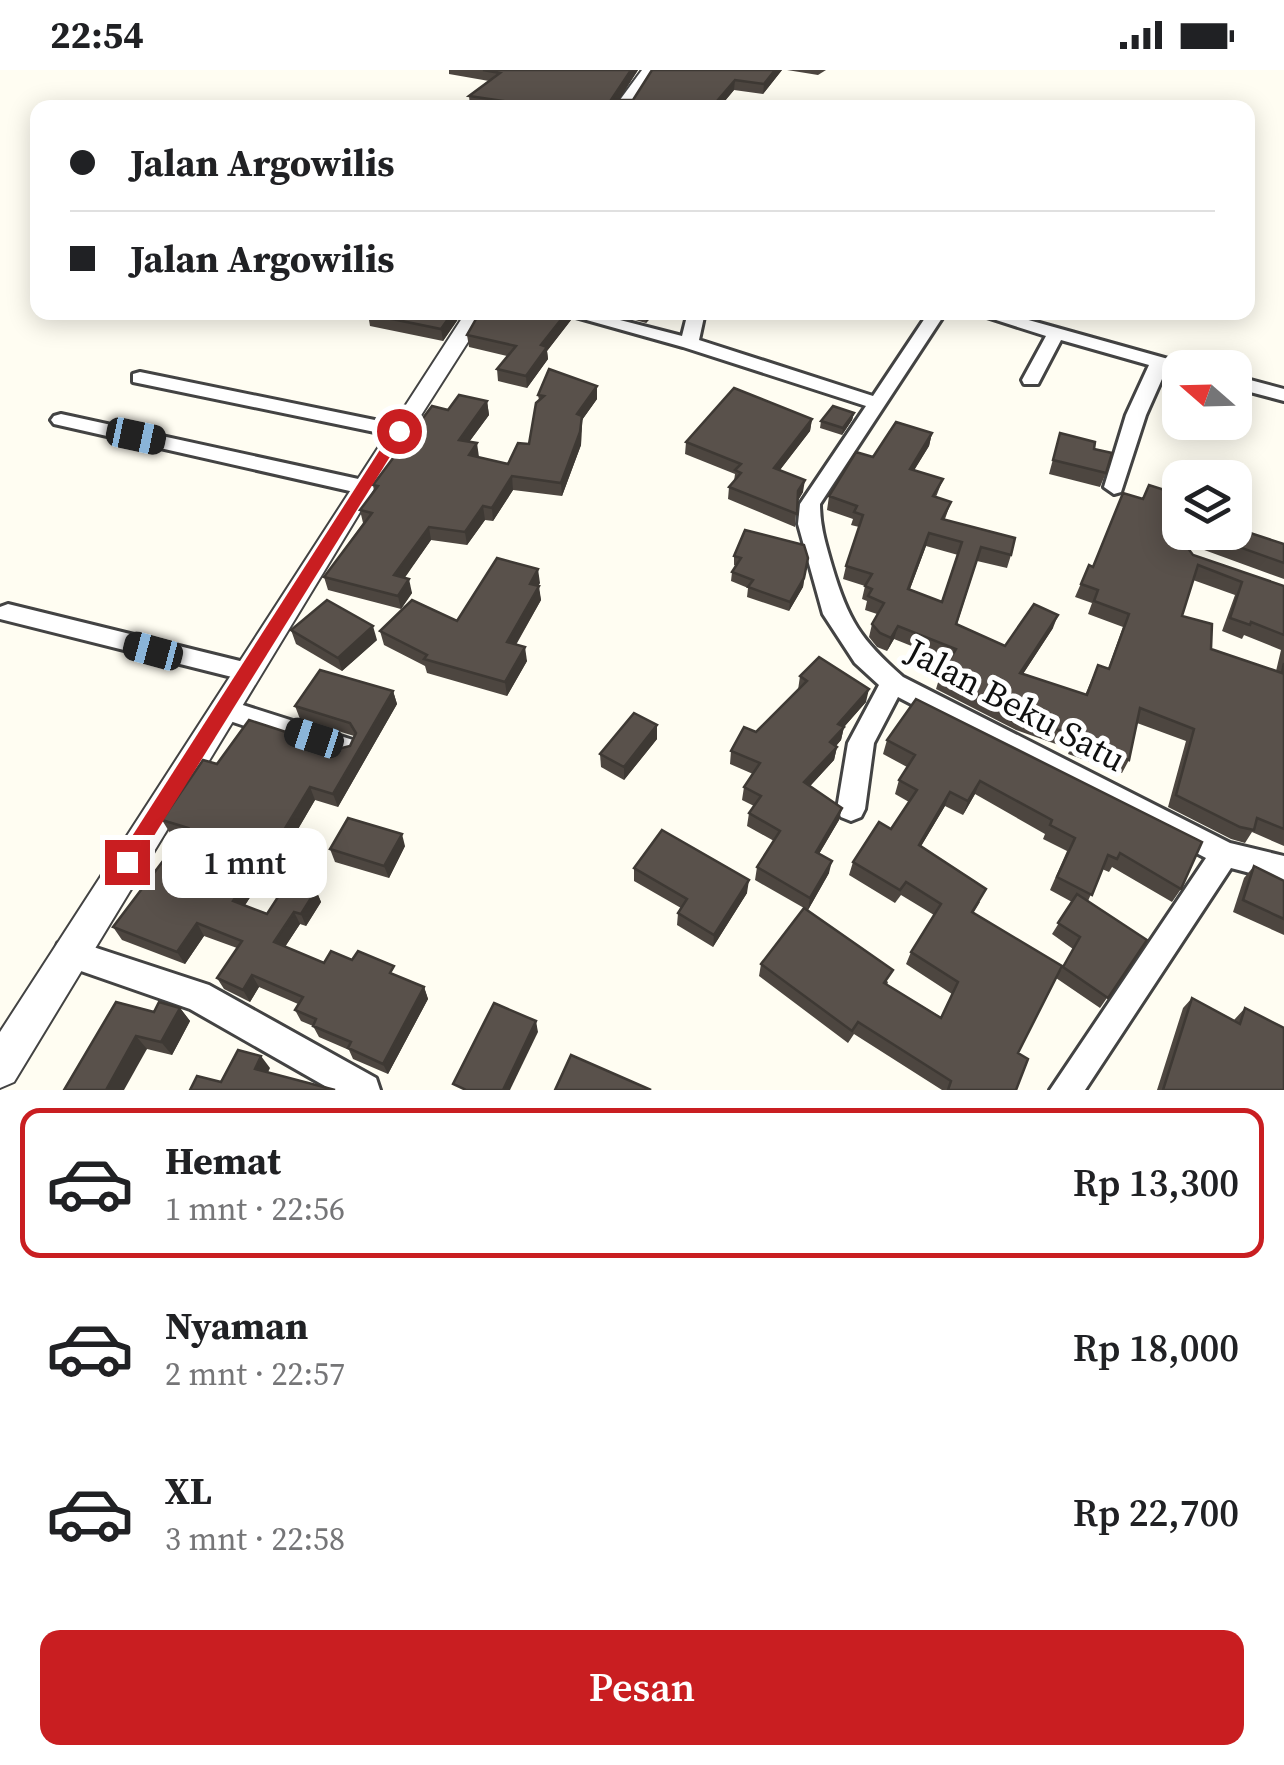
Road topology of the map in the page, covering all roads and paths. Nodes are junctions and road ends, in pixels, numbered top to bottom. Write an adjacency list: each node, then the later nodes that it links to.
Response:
1 (650, 70): 2 (street)
2 (628, 100)
3 (472, 320): 18 (street)
4 (598, 320): 9 (street)
5 (695, 320): 9 (street)
6 (933, 320): 16 (street, Jalan Beku Satu)
7 (1007, 320): 8 (street)
8 (1056, 334): 10 (street); 13 (street)
9 (689, 343): 16 (street)
10 (1162, 363)
11 (1162, 377): 20 (street)
12 (140, 378): 18 (street)
13 (1031, 380)
14 (1252, 387): 15 (street)
15 (1284, 396)
16 (880, 404): 23 (street, Jalan Beku Satu)
17 (61, 420): 19 (street)
18 (399, 431): 19 (street)
19 (362, 487): 22 (street)
20 (1114, 487)
21 (8, 613): 22 (street)
22 (248, 672): 24 (street)
23 (894, 684): 26 (street); 27 (street, Jalan Beku Satu)
24 (224, 709): 25 (street); 29 (street)
25 (344, 748)
26 (851, 810)
27 (1225, 854): 28 (street, Jalan Beku Satu); 32 (street)
28 (1284, 869)
29 (69, 954): 30 (street); 31 (street)
30 (0, 1068)
31 (364, 1090)
32 (1066, 1090)

